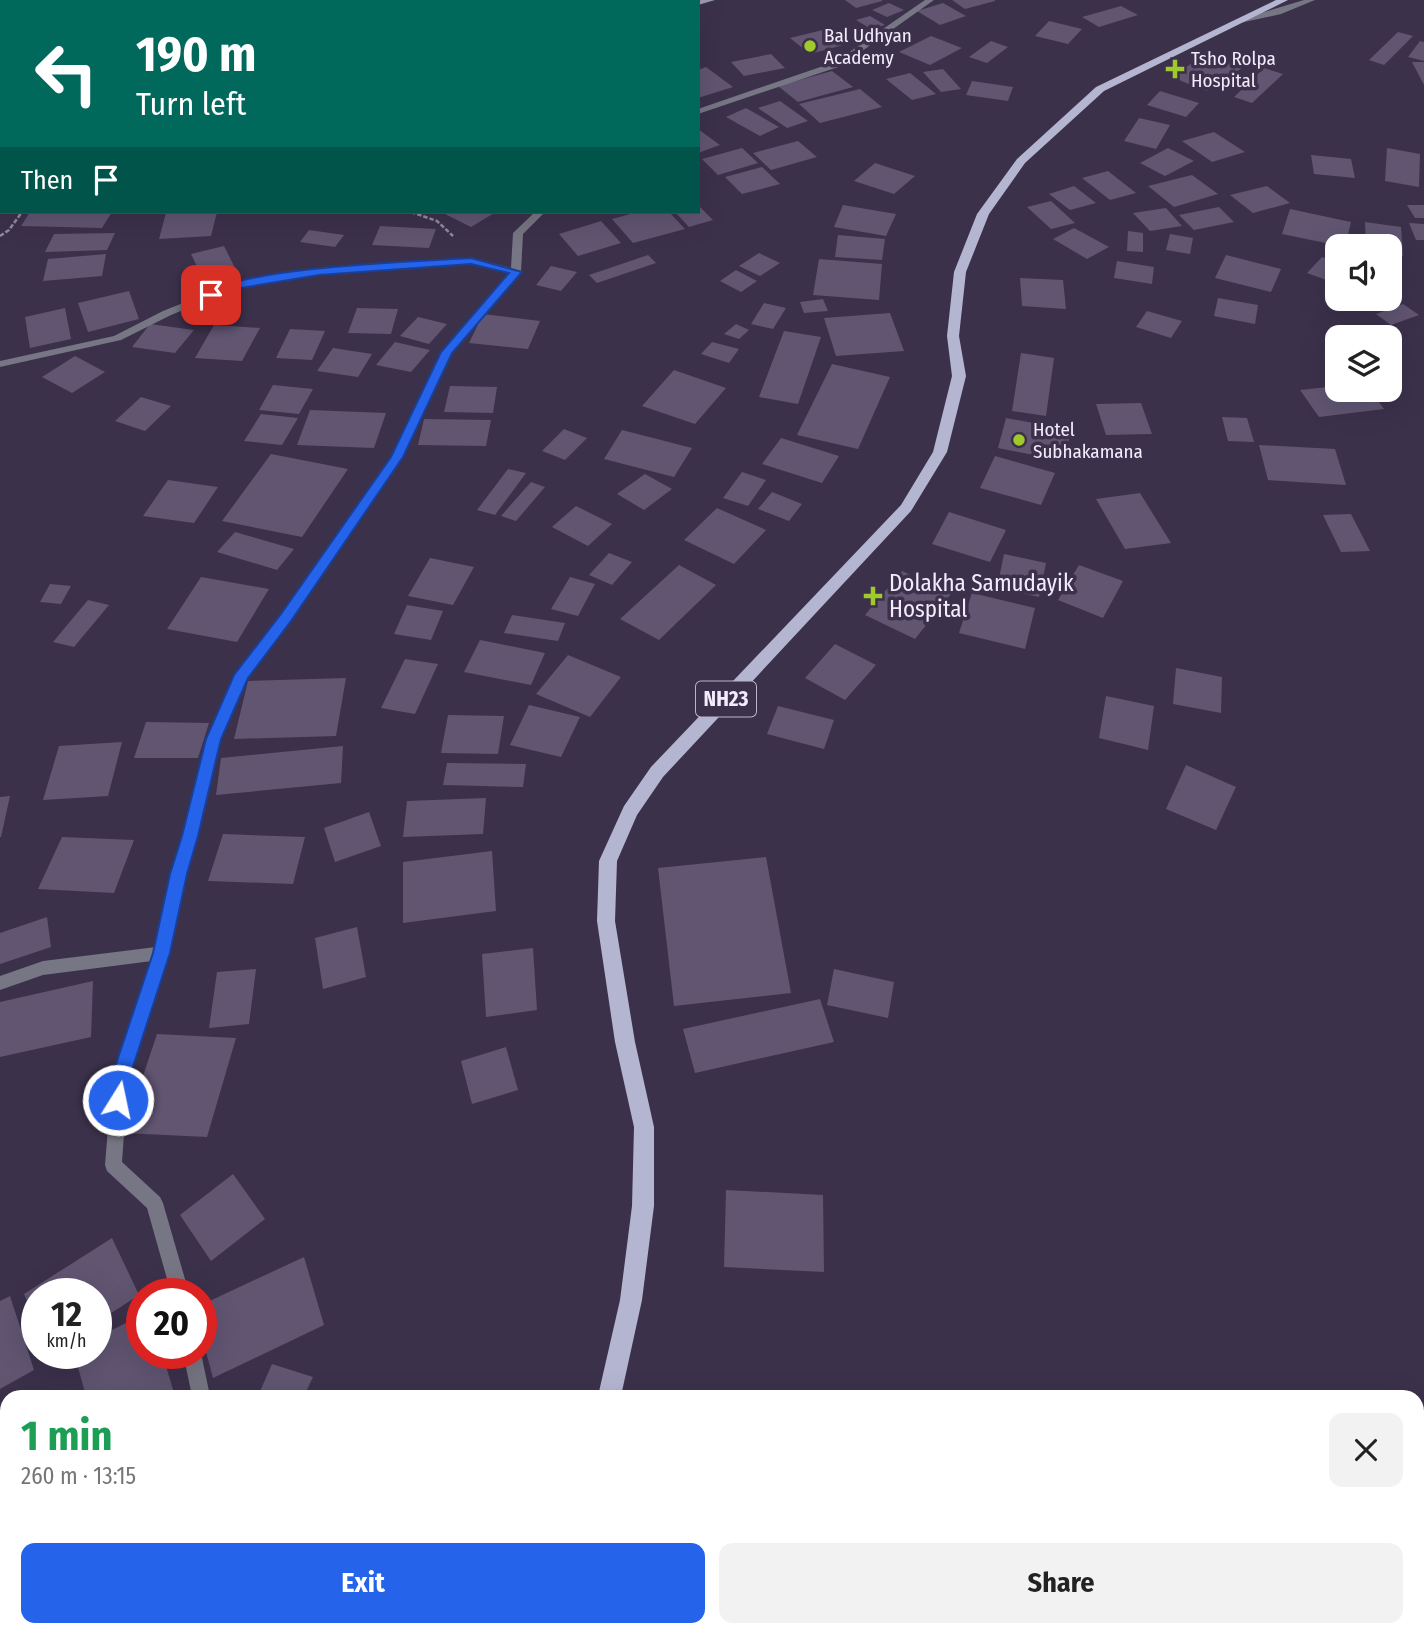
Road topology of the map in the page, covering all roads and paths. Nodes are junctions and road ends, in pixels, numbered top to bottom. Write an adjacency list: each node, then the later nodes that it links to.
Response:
1 (930, 0): 5 (street)
2 (1283, 0): 4 (main road, NH23)
3 (1311, 0): 4 (street)
4 (1234, 22): 18 (main road, NH23)
5 (700, 111)
6 (21, 214): 9 (path)
7 (417, 214): 10 (path)
8 (538, 214): 11 (street)
9 (0, 236)
10 (471, 261): 11 (street); 12 (street)
11 (516, 272): 13 (street)
12 (0, 364)
13 (162, 953): 14 (street); 15 (street)
14 (0, 983)
15 (176, 1278)
16 (195, 1369): 17 (street)
17 (200, 1390)
18 (610, 1390)

